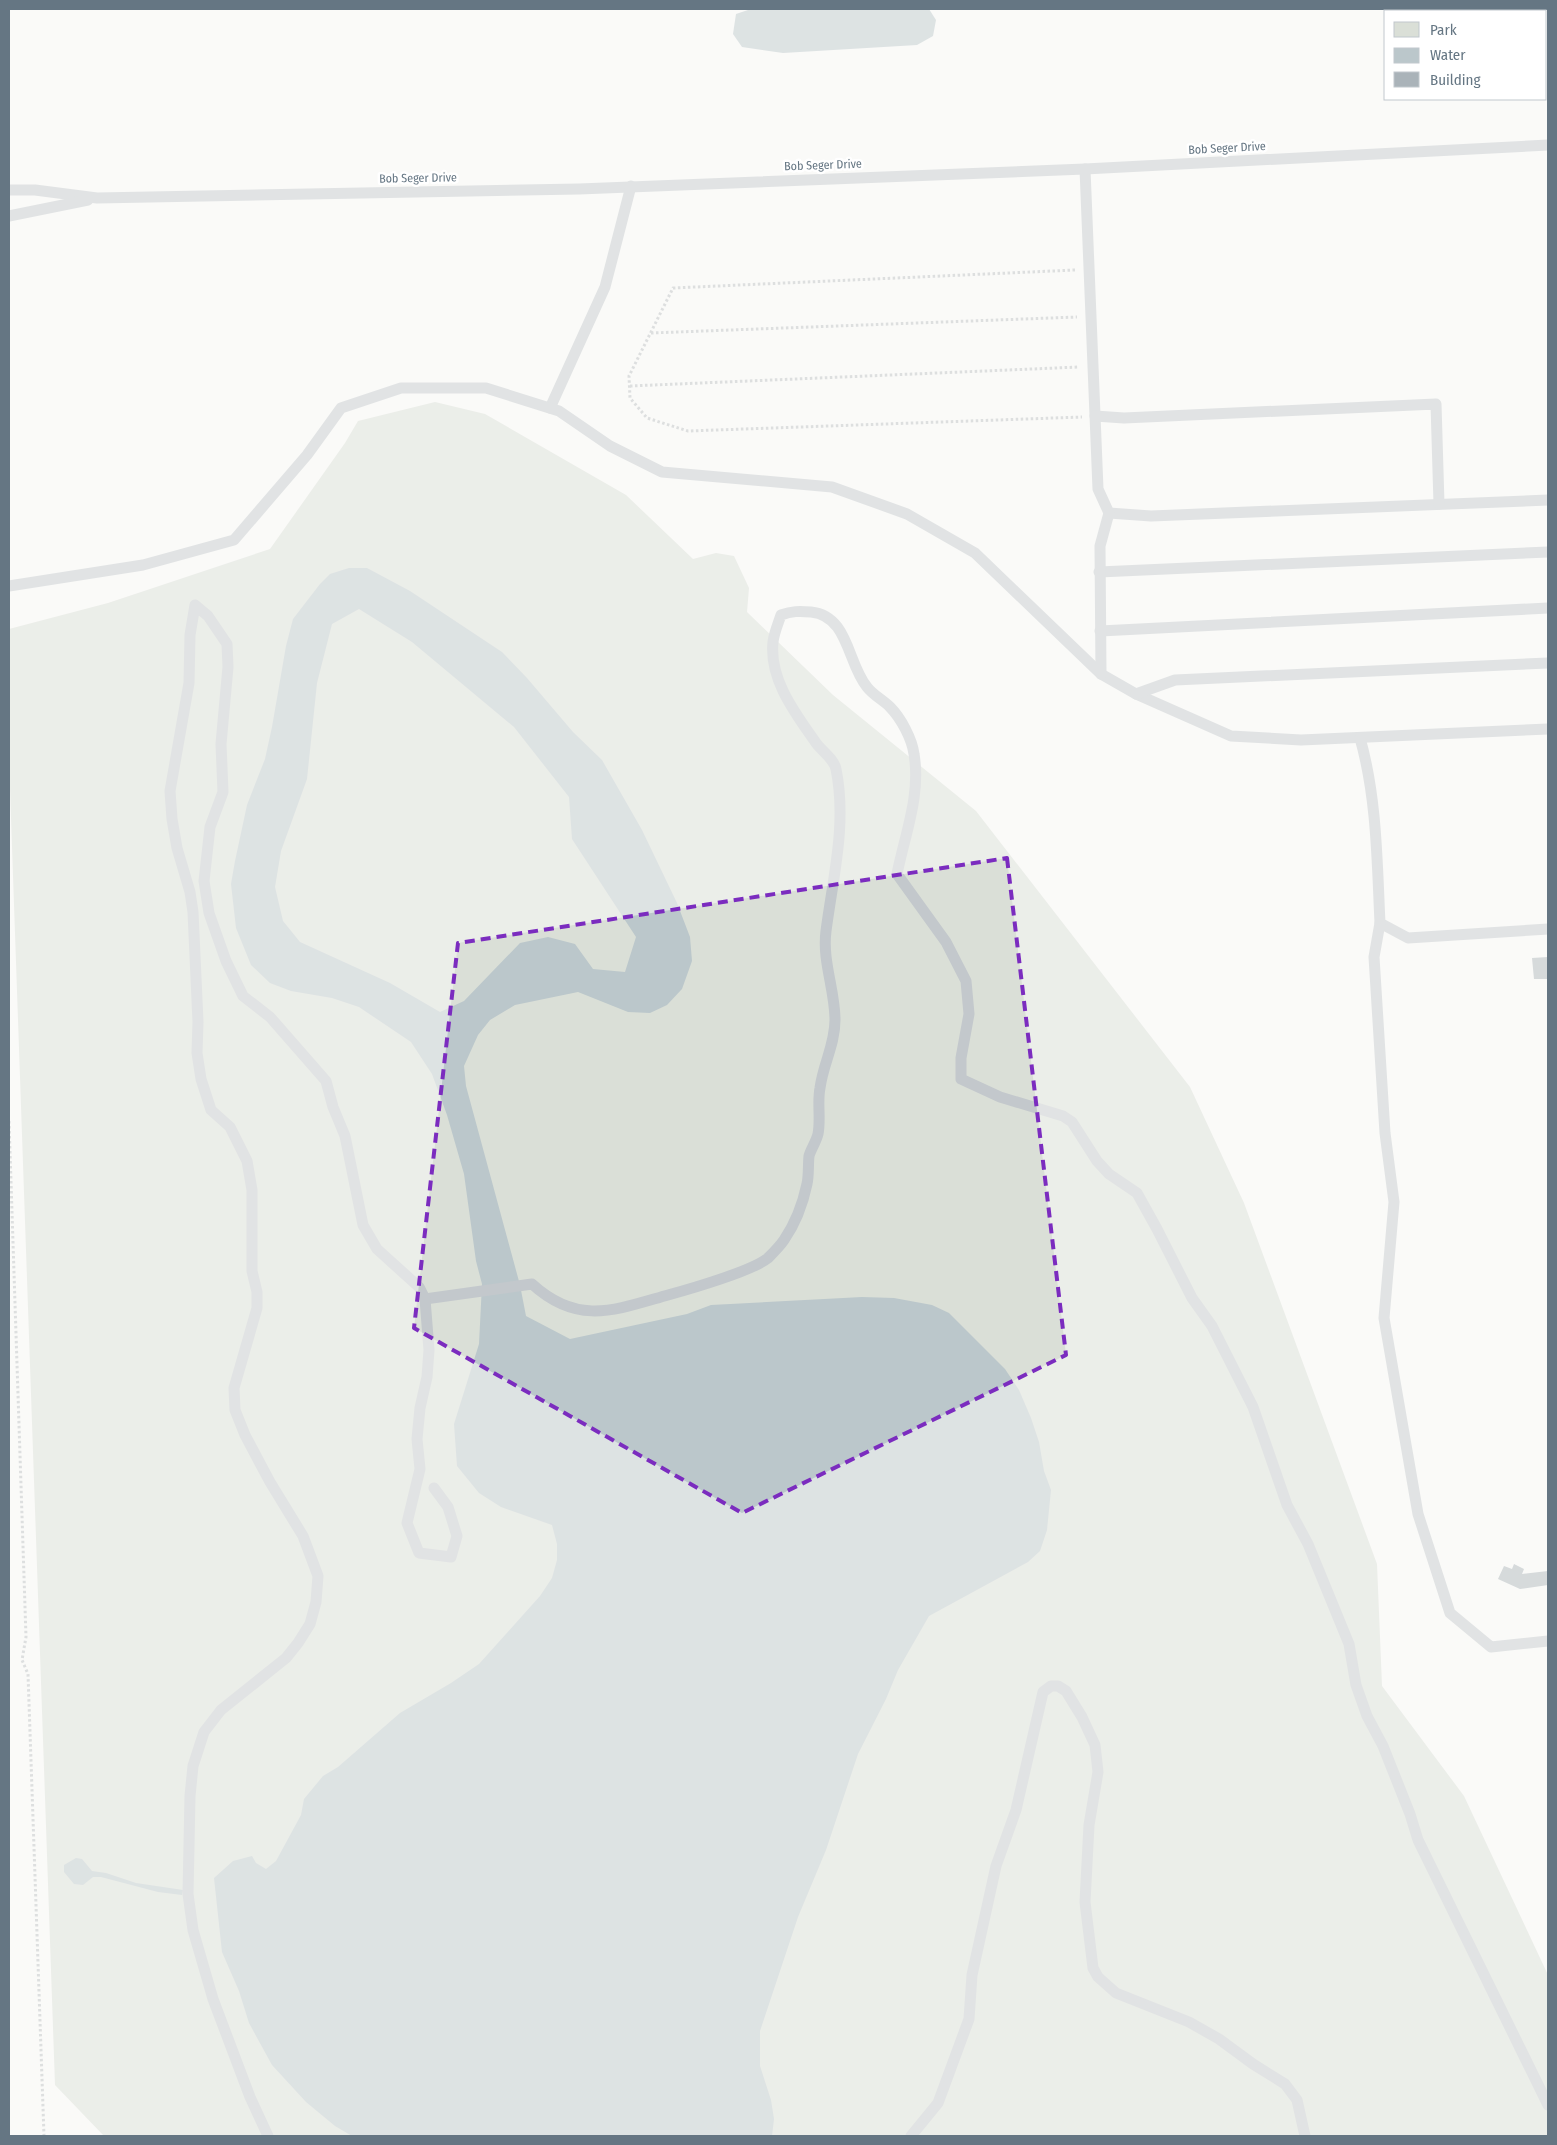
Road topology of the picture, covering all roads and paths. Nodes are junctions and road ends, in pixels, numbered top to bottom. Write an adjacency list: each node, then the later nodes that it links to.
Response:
1 (1548, 145): 2 (lane, Bob Seger Drive)
2 (1085, 169): 3 (lane, Bob Seger Drive); 7 (lane)
3 (632, 186): 5 (lane, Bob Seger Drive); 12 (lane)
4 (9, 190): 5 (lane, Bob Seger Drive)
5 (97, 198): 6 (lane, Bob Seger Drive)
6 (9, 216)
7 (1088, 269): 8 (lane); 9 (path)
8 (1090, 316): 9 (path); 10 (lane)
9 (650, 332): 11 (path)
10 (1092, 367): 11 (path); 13 (lane)
11 (630, 386): 13 (path)
12 (550, 408): 19 (lane); 23 (lane)
13 (1094, 416): 15 (lane); 16 (lane)
14 (1548, 500): 15 (lane)
15 (1439, 504): 16 (lane)
16 (1109, 513): 18 (lane)
17 (1548, 552): 18 (lane)
18 (1099, 572): 21 (lane)
19 (9, 586)
20 (1548, 608): 21 (lane)
21 (1100, 631): 23 (lane)
22 (1548, 663): 24 (lane)
23 (1101, 674): 24 (lane)
24 (1136, 694): 26 (lane)
25 (1548, 729): 26 (lane)
26 (1360, 738): 27 (lane)
27 (1380, 923): 28 (lane); 32 (lane)
28 (1548, 929)
29 (9, 1121): 34 (path)
30 (426, 1299): 31 (lane); 33 (lane); 35 (lane)
31 (434, 1488)
32 (1548, 1641)
33 (1548, 2105)
34 (44, 2136)
35 (268, 2136)
36 (910, 2136): 37 (lane)
37 (1305, 2136)

